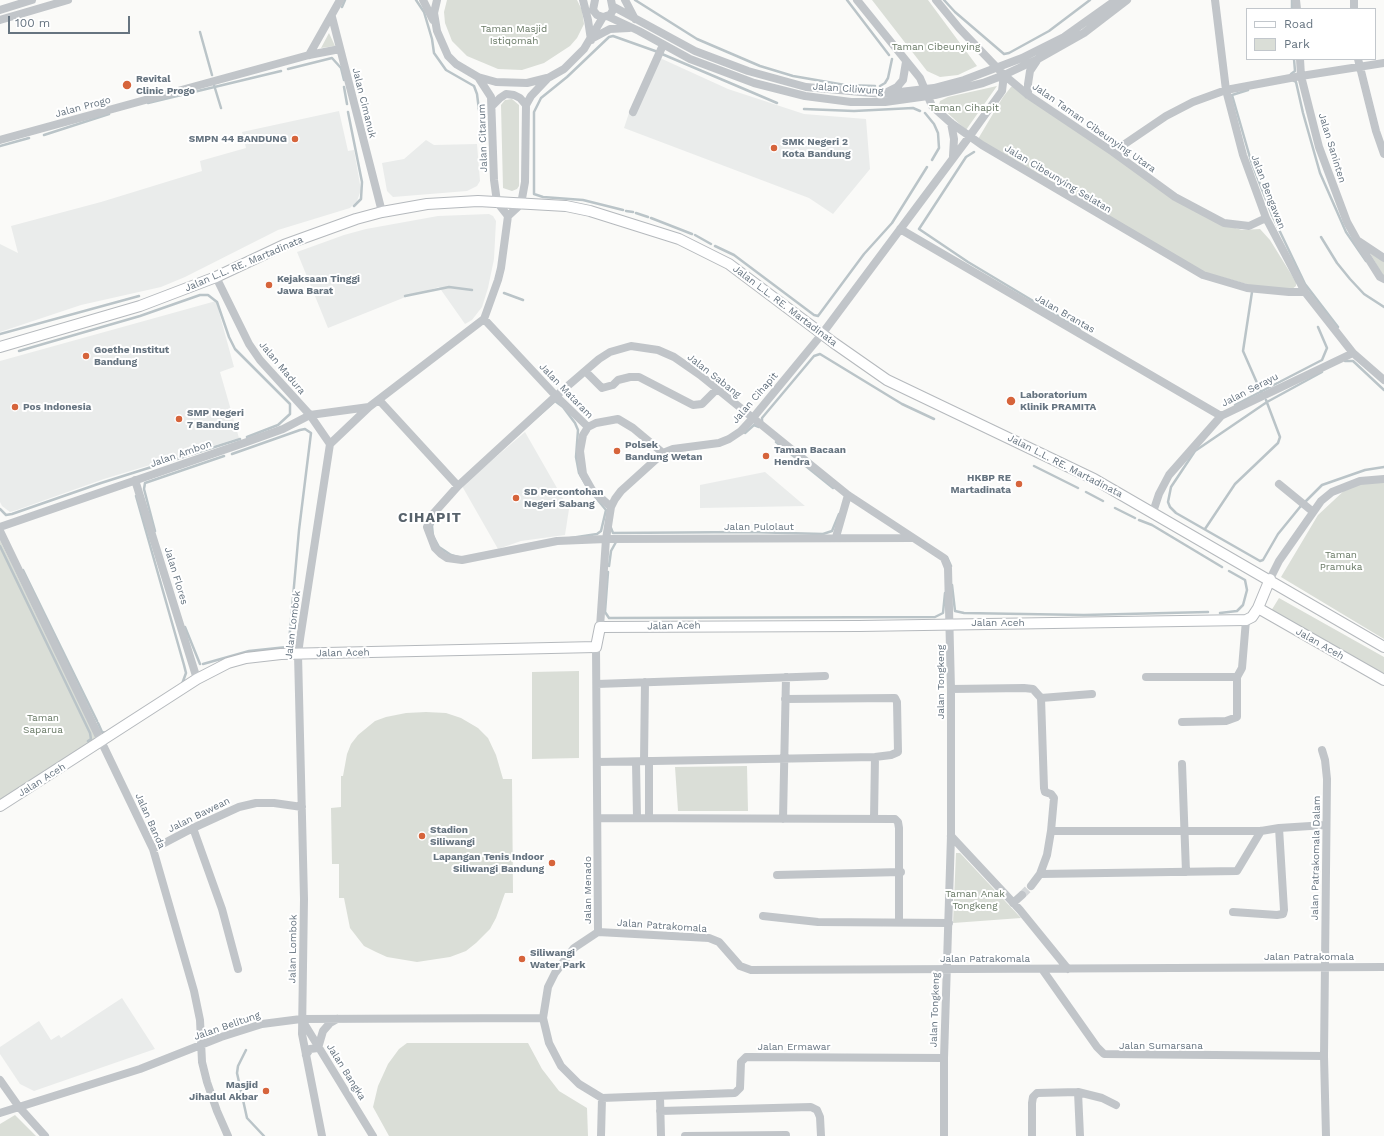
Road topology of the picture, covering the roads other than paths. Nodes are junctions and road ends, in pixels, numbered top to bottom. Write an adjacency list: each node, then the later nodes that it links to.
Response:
1 (32, 0): 14 (street)
2 (68, 0): 18 (street)
3 (340, 0): 15 (street)
4 (423, 0): 19 (street)
5 (437, 0): 19 (street)
6 (583, 0): 21 (street)
7 (595, 0): 16 (street)
8 (625, 0): 17 (street)
9 (857, 0): 29 (street, Jalan Cibeunying Selatan)
10 (936, 0): 24 (street, Jalan Taman Cibeunying Utara)
11 (1215, 0): 39 (street, Jalan Bengawan)
12 (1120, 1): 26 (street, Jalan Ciliwung); 27 (street, Jalan Ciliwung)
13 (613, 3): 16 (street); 17 (street, Jalan Ciliwung)
14 (0, 10)
15 (332, 17): 23 (street, Jalan Cimanuk); 25 (street)
16 (605, 17): 20 (street, Jalan Ciliwung); 21 (street)
17 (635, 19): 32 (street, Jalan Ciliwung)
18 (0, 20)
19 (435, 24): 37 (street)
20 (633, 29): 21 (street); 22 (street, Jalan Ciliwung)
21 (591, 40): 38 (street)
22 (663, 46): 35 (street, Jalan Ciliwung); 45 (street)
23 (340, 49): 25 (street, Jalan Progo); 54 (street, Jalan Cimanuk)
24 (986, 55): 26 (street); 33 (street, Jalan Taman Cibeunying Utara)
25 (309, 56): 48 (street, Jalan Progo)
26 (1022, 58): 33 (street, Jalan Ciliwung)
27 (1038, 59): 34 (street, Jalan Ciliwung); 42 (street)
28 (1300, 60): 36 (street, Jalan Saninten)
29 (906, 62): 40 (street, Jalan Cibeunying Selatan); 41 (street)
30 (1359, 63): 31 (street); 36 (street); 50 (street)
31 (1384, 64)
32 (735, 66): 35 (street); 41 (street, Jalan Ciliwung)
33 (997, 67): 34 (street, Jalan Taman Cibeunying Utara); 40 (street, Jalan Ciliwung)
34 (1004, 74): 40 (street, Jalan Ciliwung); 42 (street, Jalan Taman Cibeunying Utara); 47 (street, Jalan Cihapit)
35 (731, 75): 40 (street, Jalan Ciliwung)
36 (1301, 76): 39 (street); 58 (street, Jalan Saninten)
37 (478, 77): 38 (street); 43 (street, Jalan Citarum)
38 (548, 78): 44 (street)
39 (1226, 90): 49 (street); 56 (street, Jalan Bengawan)
40 (926, 93): 41 (street, Jalan Ciliwung); 46 (street, Jalan Cibeunying Selatan)
41 (883, 94)
42 (1028, 94): 49 (street, Jalan Taman Cibeunying Utara)
43 (493, 105): 44 (street); 52 (street, Jalan Citarum)
44 (526, 105): 53 (street)
45 (633, 112)
46 (951, 123): 47 (street, Jalan Cibeunying Selatan); 51 (street)
47 (969, 137): 51 (street, Jalan Cihapit); 62 (street, Jalan Cibeunying Selatan)
48 (0, 140)
49 (1113, 152): 56 (street, Jalan Taman Cibeunying Utara)
50 (1384, 154)
51 (953, 156): 57 (street, Jalan Cihapit)
52 (498, 202): 53 (main road, Jalan L.L. RE. Martadinata); 54 (main road, Jalan L.L. RE. Martadinata); 55 (street)
53 (521, 204): 55 (street); 64 (main road, Jalan L.L. RE. Martadinata)
54 (382, 212): 60 (main road, Jalan L.L. RE. Martadinata)
55 (508, 216): 63 (street)
56 (1266, 218): 62 (street, Jalan Bengawan)
57 (900, 229): 64 (street, Jalan Cihapit); 74 (street, Jalan Brantas)
58 (1357, 240): 59 (street, Jalan Saninten); 61 (street, Jalan Saninten)
59 (1384, 258)
60 (216, 277): 65 (main road, Jalan L.L. RE. Martadinata); 73 (street, Jalan Madura)
61 (1384, 279)
62 (1305, 292): 66 (street, Jalan Bengawan)
63 (484, 318): 70 (street, Jalan Mataram); 71 (street)
64 (822, 334): 75 (street, Jalan Cihapit); 86 (main road, Jalan L.L. RE. Martadinata)
65 (0, 348)
66 (1353, 353): 68 (street, Jalan Bengawan); 74 (street, Jalan Serayu)
67 (585, 371): 69 (street, Jalan Sabang); 69 (street); 70 (street, Jalan Sabang)
68 (1384, 380)
69 (717, 389): 75 (street, Jalan Sabang)
70 (556, 396): 76 (street, Jalan Mataram); 82 (street, Jalan Sabang)
71 (380, 400): 72 (street); 82 (street)
72 (369, 408): 73 (street, Jalan Ambon); 77 (street)
73 (310, 415): 77 (street, Jalan Madura); 80 (street, Jalan Ambon)
74 (1221, 416): 86 (street, Jalan Serayu)
75 (752, 419): 78 (street, Jalan Cihapit); 83 (street, Jalan Sabang)
76 (588, 427): 78 (street); 84 (street, Jalan Mataram)
77 (330, 444): 99 (street, Jalan Lombok)
78 (663, 453): 84 (street, Jalan Cihapit)
79 (1384, 479): 85 (street)
80 (135, 480): 87 (street, Jalan Ambon); 104 (street, Jalan Flores)
81 (1279, 484): 85 (street)
82 (458, 486): 91 (street, Jalan Pulolaut)
83 (848, 495): 89 (street); 90 (street, Jalan Sabang)
84 (611, 507): 91 (street, Jalan Cihapit)
85 (1312, 511): 92 (street)
86 (1153, 512): 92 (main road, Jalan L.L. RE. Martadinata)
87 (0, 527)
88 (0, 531): 113 (street, Jalan Banda)
89 (836, 537): 90 (street, Jalan Pulolaut); 91 (street, Jalan Pulolaut)
90 (912, 538): 95 (street, Jalan Sabang)
91 (606, 539): 96 (street, Jalan Cihapit)
92 (1270, 579): 93 (main road); 98 (main road, Jalan L.L. RE. Martadinata)
93 (1258, 608): 94 (main road); 105 (main road, Jalan Aceh)
94 (1246, 620): 95 (main road, Jalan Aceh); 103 (street)
95 (950, 624): 96 (main road, Jalan Aceh); 108 (street, Jalan Tongkeng)
96 (600, 627): 97 (main road)
97 (596, 647): 99 (main road, Jalan Aceh); 107 (street, Jalan Menado)
98 (1384, 647)
99 (298, 654): 104 (main road, Jalan Aceh); 121 (street, Jalan Lombok)
100 (786, 676): 101 (street); 106 (street); 111 (street)
101 (825, 676)
102 (1146, 677): 103 (street)
103 (1237, 677): 112 (street)
104 (197, 679): 113 (main road, Jalan Aceh)
105 (1384, 680)
106 (645, 682): 107 (street); 118 (street)
107 (597, 684): 117 (street, Jalan Menado)
108 (951, 689): 110 (street); 133 (street, Jalan Tongkeng)
109 (1092, 694): 110 (street)
110 (1041, 698): 132 (street)
111 (785, 699): 115 (street); 116 (street)
112 (1182, 722)
113 (103, 742): 120 (main road, Jalan Aceh); 134 (street, Jalan Banda)
114 (1322, 750): 127 (street, Jalan Patrakomala Dalam)
115 (875, 757): 116 (street); 126 (street)
116 (784, 759): 118 (street); 125 (street)
117 (597, 762): 118 (street); 122 (street, Jalan Menado)
118 (643, 762): 123 (street); 124 (street)
119 (1182, 764): 130 (street)
120 (0, 806)
121 (302, 807): 128 (street, Jalan Bawean); 155 (street, Jalan Lombok)
122 (598, 818): 123 (street); 146 (street, Jalan Menado)
123 (637, 818): 124 (street)
124 (650, 818): 125 (street)
125 (783, 819): 126 (street)
126 (874, 819): 135 (street)
127 (1326, 825): 129 (street); 147 (street, Jalan Patrakomala Dalam)
128 (193, 828): 134 (street, Jalan Bawean); 149 (street)
129 (1279, 828): 131 (street); 142 (street)
130 (1185, 831): 131 (street); 132 (street); 136 (street)
131 (1261, 831): 136 (street)
132 (1051, 832): 137 (street)
133 (951, 836): 141 (street); 145 (street, Jalan Tongkeng)
134 (153, 849): 156 (street, Jalan Banda)
135 (901, 872): 138 (street); 144 (street)
136 (1186, 872): 137 (street)
137 (1040, 874): 139 (street)
138 (777, 875)
139 (1031, 886)
140 (1022, 895): 141 (street)
141 (1013, 903): 152 (street)
142 (1233, 912)
143 (763, 916): 144 (street)
144 (900, 922): 145 (street)
145 (949, 923): 150 (street, Jalan Tongkeng)
146 (598, 932): 150 (street, Jalan Patrakomala); 154 (street, Jalan Menado)
147 (1325, 967): 148 (street, Jalan Patrakomala); 152 (street, Jalan Patrakomala); 159 (street)
148 (1384, 968)
149 (238, 969)
150 (947, 969): 151 (street, Jalan Patrakomala); 160 (street, Jalan Tongkeng)
151 (1042, 969): 152 (street, Jalan Patrakomala); 159 (street, Jalan Sumarsana)
152 (1068, 969)
153 (338, 1018): 154 (street, Jalan Belitung); 155 (street, Jalan Belitung); 157 (street)
154 (542, 1018): 164 (street, Jalan Menado)
155 (301, 1019): 156 (street, Jalan Belitung); 157 (street, Jalan Bangka); 158 (street, Jalan Lombok)
156 (201, 1046): 166 (street, Jalan Belitung); 171 (street, Jalan Banda)
157 (318, 1048): 158 (street); 173 (street, Jalan Bangka)
158 (306, 1055): 172 (street, Jalan Lombok)
159 (1324, 1056): 181 (street)
160 (944, 1058): 163 (street, Jalan Ermawar); 178 (street, Jalan Tongkeng)
161 (0, 1080): 166 (street)
162 (1078, 1092): 165 (street); 179 (street); 180 (street)
163 (660, 1097): 164 (street, Jalan Ermawar); 167 (street)
164 (602, 1098): 174 (street)
165 (1116, 1105)
166 (19, 1107): 168 (street, Jalan Belitung); 170 (street)
167 (660, 1111): 175 (street); 177 (street)
168 (0, 1113)
169 (786, 1135): 176 (street)
170 (45, 1136)
171 (228, 1136)
172 (322, 1136)
173 (373, 1136)
174 (601, 1136)
175 (661, 1136)
176 (685, 1136)
177 (821, 1136)
178 (944, 1136)
179 (1032, 1136)
180 (1080, 1136)
181 (1326, 1136)

